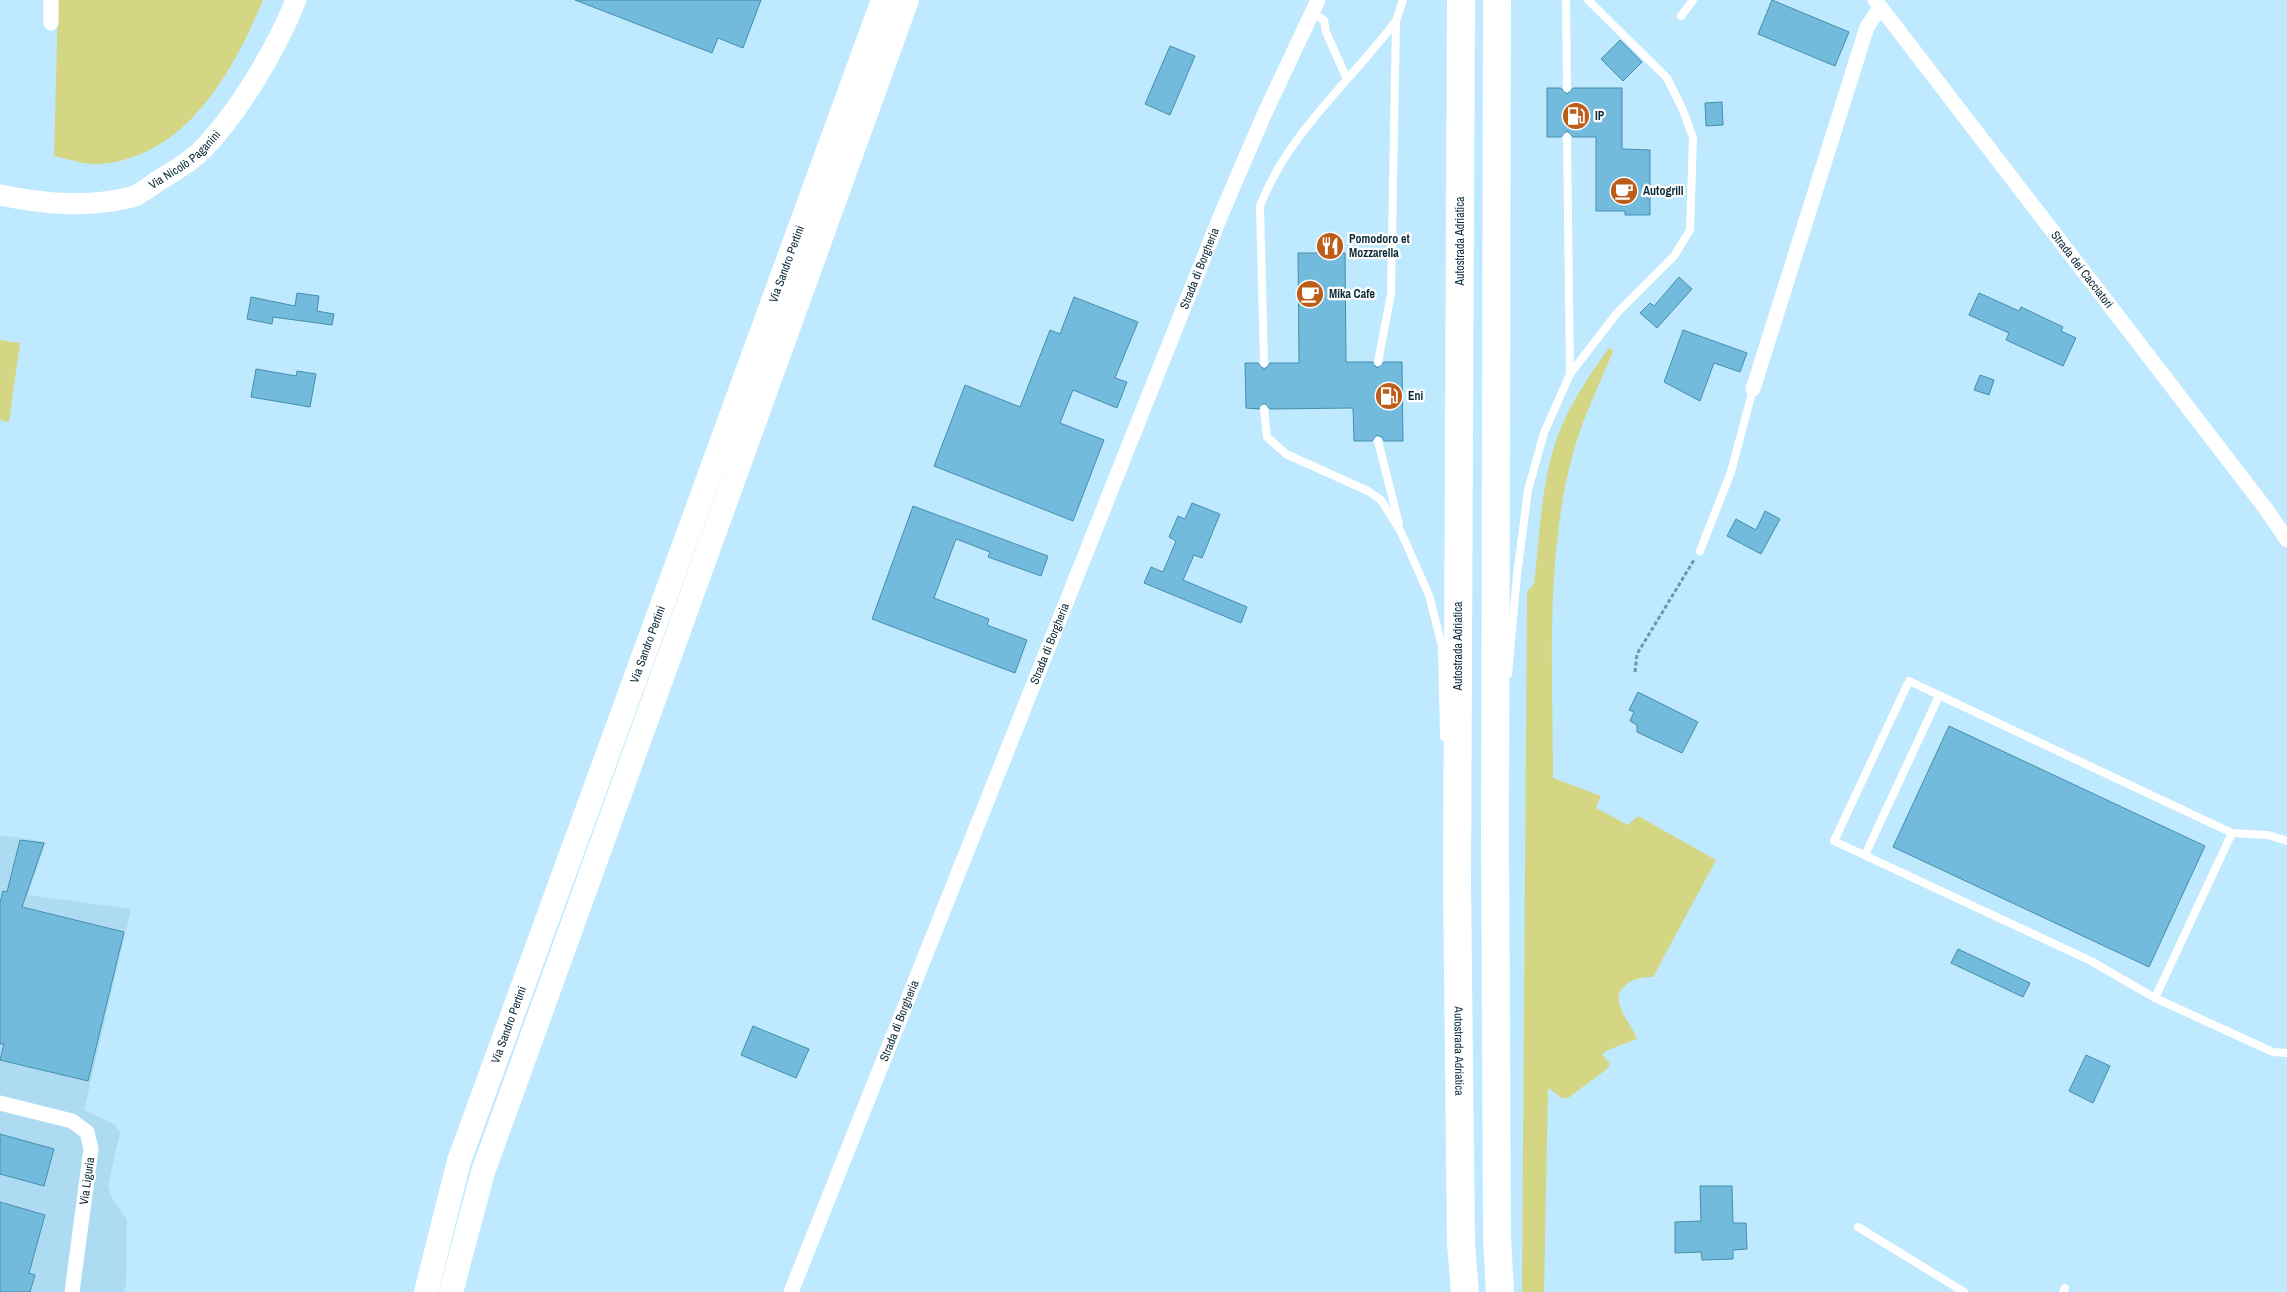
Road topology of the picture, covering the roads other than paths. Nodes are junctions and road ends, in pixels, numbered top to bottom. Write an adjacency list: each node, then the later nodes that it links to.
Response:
1 (51, 0): 15 (street)
2 (883, 0): 44 (main road, Via Sandro Pertini)
3 (908, 0): 45 (main road, Via Sandro Pertini)
4 (1403, 0): 14 (lane)
5 (1461, 0): 38 (highway, Autostrada Adriatica)
6 (1497, 0): 35 (highway)
7 (1566, 0): 17 (lane)
8 (1588, 0): 22 (lane)
9 (1693, 0): 13 (lane)
10 (296, 3): 19 (street, Via Nicolò Paganini)
11 (1877, 4): 23 (street); 27 (street, Strada dei Cacciatori)
12 (1315, 6): 16 (lane); 46 (street, Strada di Borgheria)
13 (1681, 16)
14 (1396, 21): 16 (lane); 20 (lane)
15 (51, 23)
16 (1347, 79): 21 (lane)
17 (1566, 88)
18 (1568, 137): 22 (lane)
19 (0, 195)
20 (1378, 362)
21 (1264, 363)
22 (1570, 374): 29 (lane)
23 (1753, 389): 28 (lane)
24 (1264, 408): 26 (lane)
25 (1378, 441): 26 (lane)
26 (1401, 532): 32 (lane)
27 (2287, 540)
28 (1700, 551)
29 (1508, 682)
30 (1939, 696): 34 (lane); 37 (lane); 37 (lane)
31 (1504, 721): 35 (lane)
32 (1444, 746)
33 (1448, 805): 38 (lane)
34 (2232, 833): 36 (lane); 39 (lane)
35 (1495, 838): 48 (highway)
36 (2287, 842)
37 (1865, 855): 39 (lane)
38 (1457, 882): 47 (highway, Autostrada Adriatica)
39 (2155, 998): 40 (lane)
40 (2287, 1053)
41 (0, 1104): 43 (street, Via Liguria)
42 (1858, 1227): 49 (lane)
43 (72, 1292)
44 (426, 1292)
45 (451, 1292)
46 (792, 1292)
47 (1465, 1292)
48 (1500, 1292)
49 (1964, 1292)

